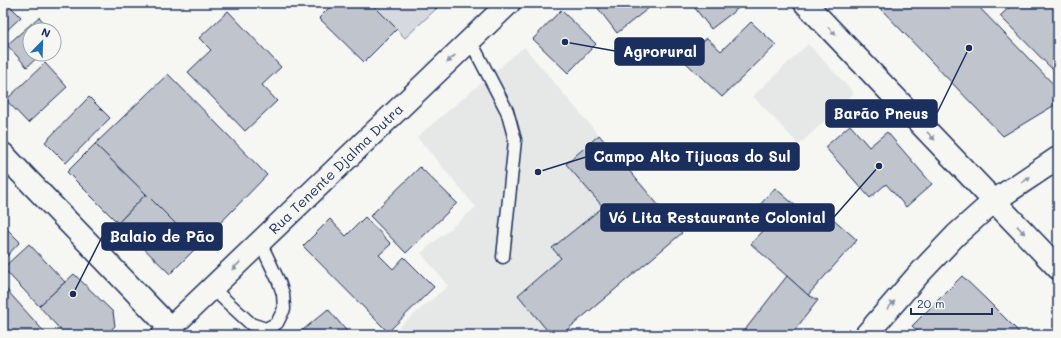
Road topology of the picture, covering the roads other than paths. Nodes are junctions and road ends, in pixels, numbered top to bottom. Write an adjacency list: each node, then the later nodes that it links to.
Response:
1 (509, 3): 3 (main road, Rua Tenente Djalma Dutra)
2 (805, 3): 6 (main road, one-way to 6)
3 (470, 40): 7 (main road, Rua Tenente Djalma Dutra, one-way to 7); 8 (lane)
4 (3, 154): 11 (main road)
5 (1058, 158): 6 (main road, one-way to 5)
6 (994, 201): 9 (main road, one-way to 9); 12 (main road, one-way to 6)
7 (260, 242): 10 (main road, Rua Tenente Djalma Dutra, one-way to 10); 10 (lane)
8 (503, 257)
9 (1058, 268)
10 (212, 288): 11 (main road, Rua Tenente Djalma Dutra)
11 (170, 333)
12 (866, 335)

